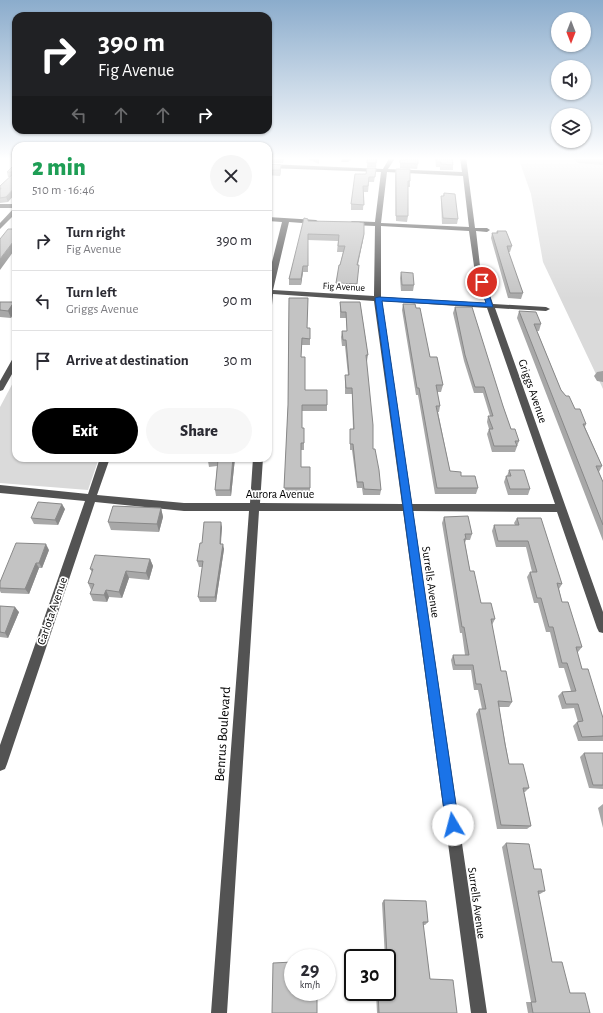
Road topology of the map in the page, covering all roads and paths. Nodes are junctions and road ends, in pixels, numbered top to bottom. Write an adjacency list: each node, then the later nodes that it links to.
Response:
1 (380, 204): 10 (street, Surrells Avenue)
2 (470, 204): 12 (street, Griggs Avenue)
3 (0, 206): 4 (street)
4 (12, 207)
5 (12, 212): 11 (street)
6 (272, 219): 7 (street)
7 (286, 220): 8 (street); 14 (street)
8 (324, 222)
9 (347, 223): 10 (street)
10 (378, 225): 12 (street); 16 (street, Surrells Avenue)
11 (0, 227)
12 (473, 230): 13 (street); 17 (street, Griggs Avenue)
13 (487, 230)
14 (272, 276)
15 (272, 292): 16 (street, Fig Avenue)
16 (379, 298): 17 (street, Fig Avenue); 26 (street, Surrells Avenue)
17 (490, 305): 18 (street, Fig Avenue); 27 (street, Griggs Avenue)
18 (546, 309)
19 (12, 367): 20 (street)
20 (0, 388)
21 (104, 462): 24 (street, Carlota Avenue)
22 (258, 462): 25 (street, Benrus Boulevard)
23 (0, 489): 24 (street, Aurora Avenue)
24 (91, 497): 25 (street, Aurora Avenue); 29 (street, Carlota Avenue)
25 (254, 506): 26 (street, Aurora Avenue); 30 (street, Benrus Boulevard)
26 (407, 507): 27 (street, Aurora Avenue); 31 (street, Surrells Avenue)
27 (561, 508): 28 (street, Griggs Avenue)
28 (603, 628)
29 (0, 764)
30 (219, 1013)
31 (479, 1013)

